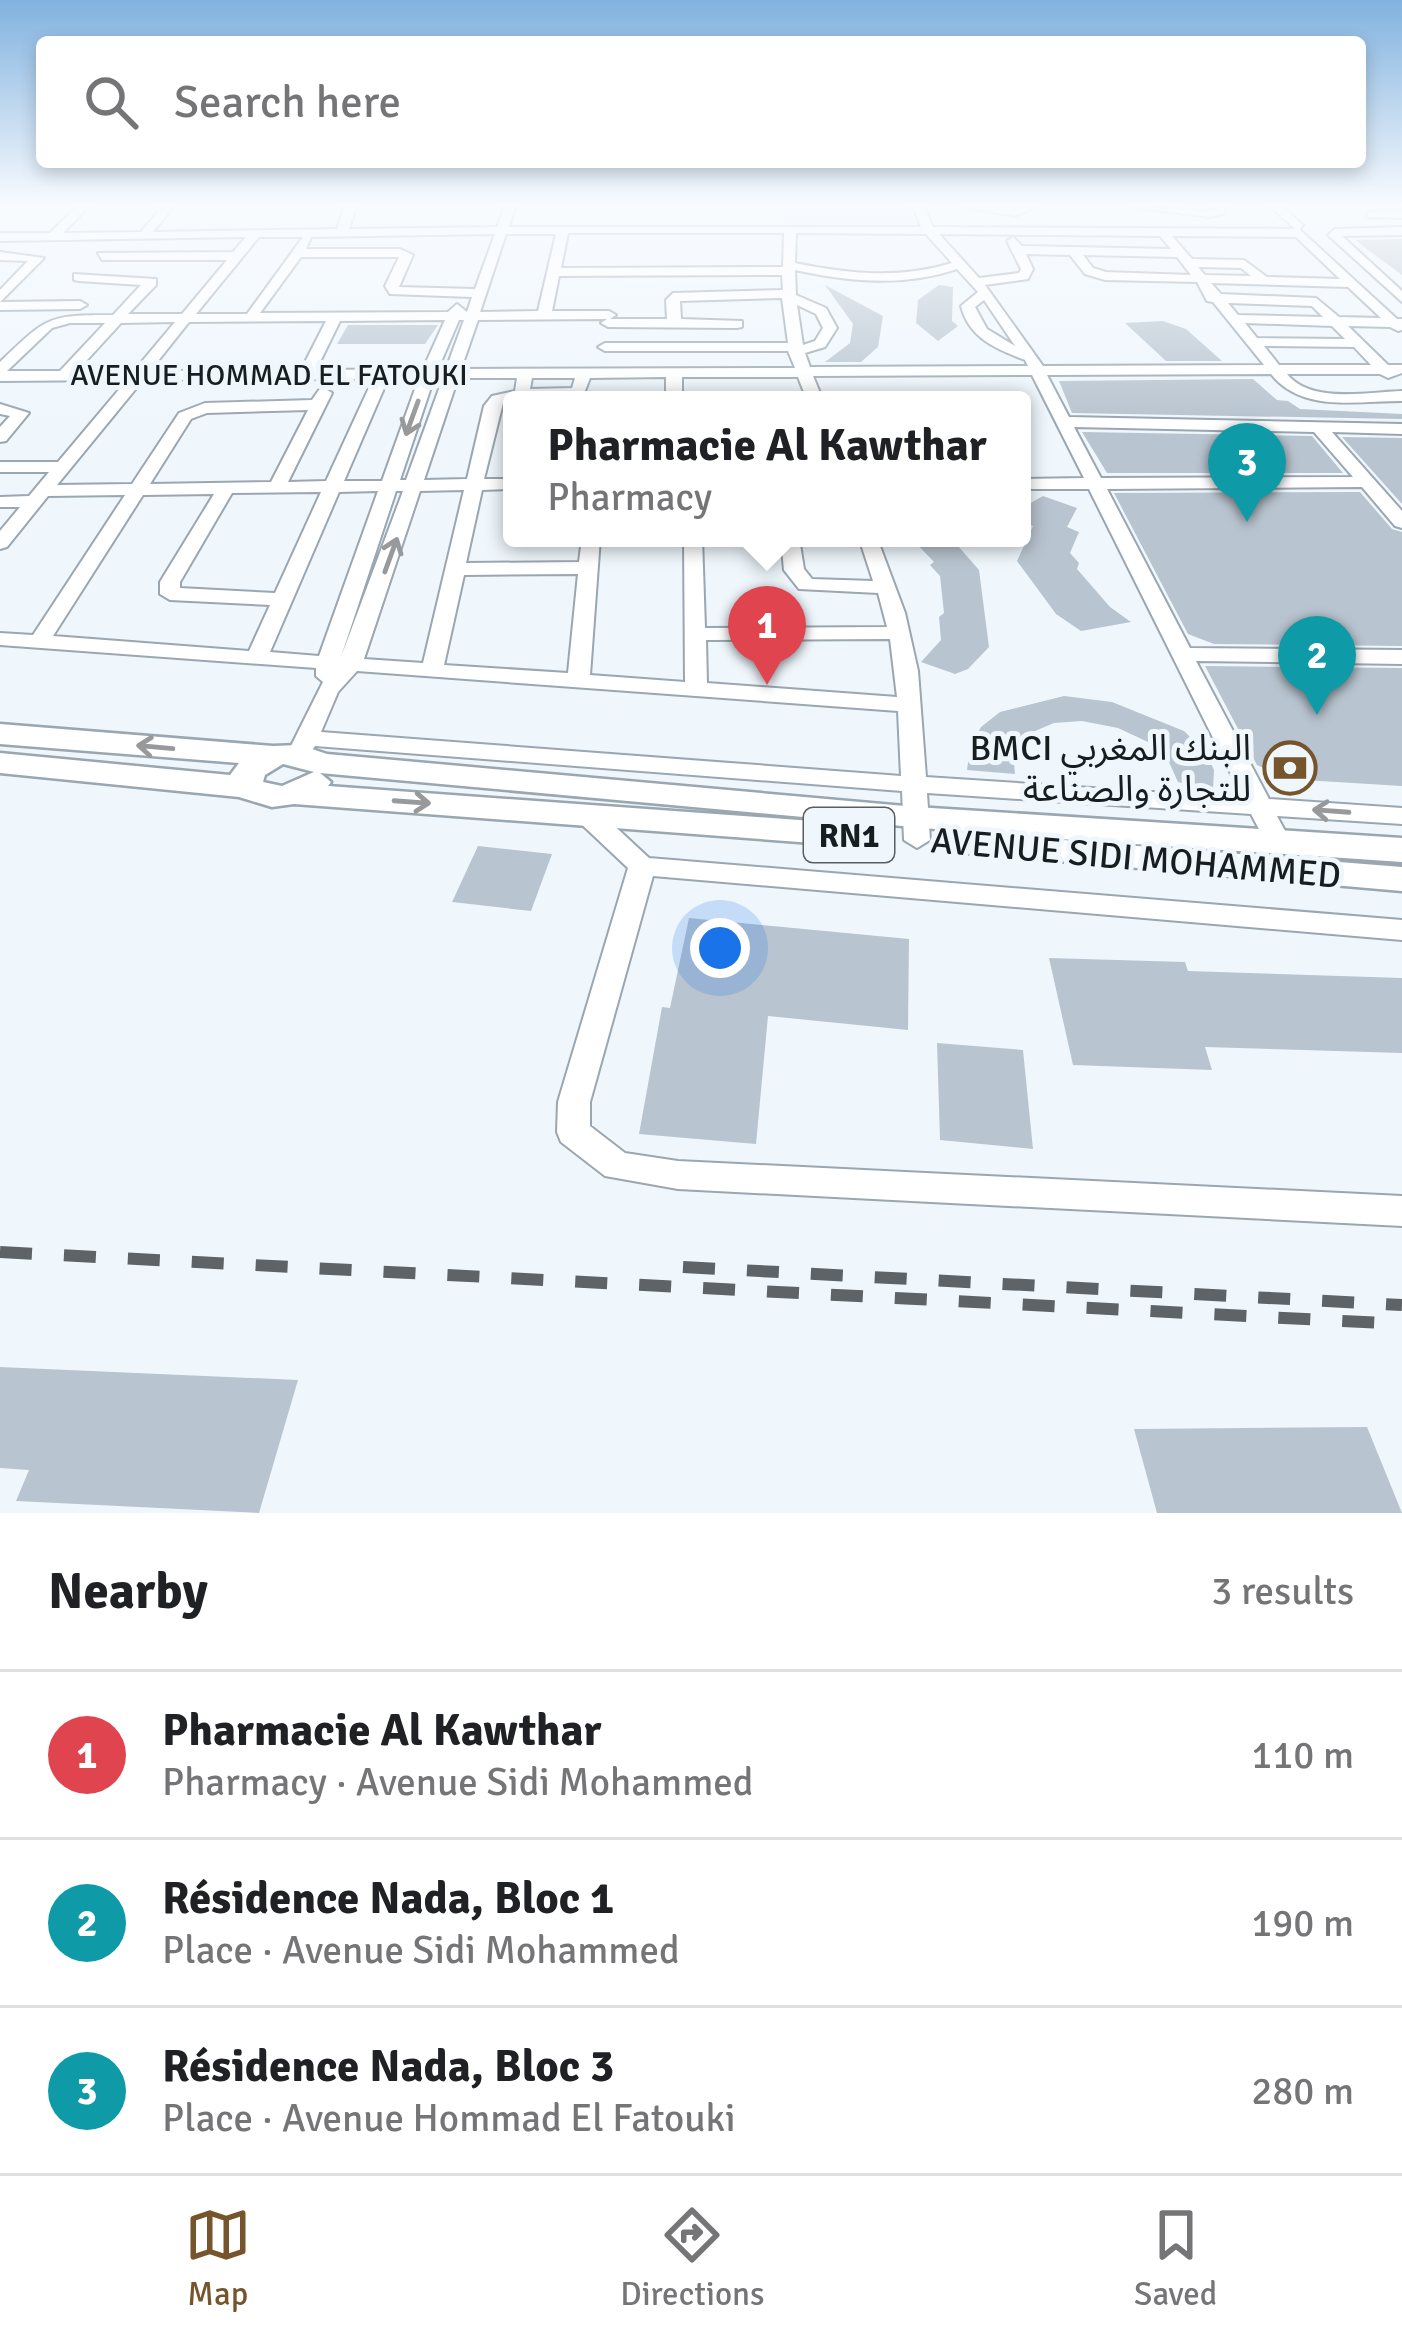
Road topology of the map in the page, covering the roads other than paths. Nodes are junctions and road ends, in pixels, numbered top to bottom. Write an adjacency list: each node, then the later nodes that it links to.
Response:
1 (21, 278): 26 (street)
2 (79, 278): 27 (street); 28 (street)
3 (221, 278): 34 (street)
4 (279, 278): 31 (street)
5 (397, 278): 22 (street)
6 (475, 278): 22 (street)
7 (553, 278): 30 (street)
8 (613, 278): 35 (street)
9 (788, 278): 23 (street)
10 (973, 278): 21 (street)
11 (1017, 278): 21 (street)
12 (1136, 278): 17 (street)
13 (1199, 278): 18 (street)
14 (1261, 278): 19 (street)
15 (1346, 278): 20 (street)
16 (1379, 278): 25 (street)
17 (1152, 279): 18 (street)
18 (1202, 281): 19 (street); 24 (street)
19 (1266, 282): 20 (street)
20 (1352, 284): 40 (street)
21 (981, 287): 45 (street)
22 (470, 293): 29 (street)
23 (787, 295): 38 (street); 44 (street); 44 (street)
24 (1212, 298): 36 (street); 37 (street)
25 (1402, 298)
26 (0, 302): 28 (street)
27 (131, 305): 28 (street); 33 (street)
28 (52, 306)
29 (462, 316): 30 (street); 32 (street); 50 (street); 51 (street)
30 (544, 316): 35 (street)
31 (251, 317): 32 (street); 34 (street)
32 (335, 317): 54 (street)
33 (119, 318): 34 (street); 48 (street); 57 (street)
34 (190, 318): 58 (street)
35 (608, 319): 38 (street); 43 (street)
36 (1232, 319): 37 (street); 41 (street)
37 (1338, 321): 40 (street); 42 (street)
38 (674, 323): 39 (street)
39 (737, 323)
40 (1399, 325)
41 (1250, 341): 42 (street); 46 (street)
42 (1359, 343): 47 (street)
43 (605, 347): 44 (street); 52 (street)
44 (795, 350): 49 (street)
45 (1035, 365): 46 (street); 49 (street); 69 (street)
46 (1274, 368): 47 (street); 65 (street)
47 (1393, 369): 65 (street)
48 (0, 373): 57 (street, AVENUE HOMMAD EL FATOUKI)
49 (802, 373): 53 (street); 64 (street)
50 (428, 374): 51 (street, AVENUE HOMMAD EL FATOUKI); 56 (street, AVENUE HOMMAD EL FATOUKI); 83 (street, one-way to 83)
51 (452, 374): 59 (street, AVENUE HOMMAD EL FATOUKI); 82 (street)
52 (592, 374): 53 (street); 62 (street, AVENUE HOMMAD EL FATOUKI)
53 (674, 374): 63 (street)
54 (305, 375): 55 (street, AVENUE HOMMAD EL FATOUKI); 58 (street, AVENUE HOMMAD EL FATOUKI)
55 (333, 375): 56 (street, AVENUE HOMMAD EL FATOUKI); 67 (street)
56 (382, 375): 84 (street)
57 (64, 376): 58 (street, AVENUE HOMMAD EL FATOUKI)
58 (141, 376): 76 (street)
59 (523, 384): 60 (street); 61 (street, AVENUE HOMMAD EL FATOUKI)
60 (511, 391)
61 (566, 391)
62 (579, 391)
63 (674, 391)
64 (811, 391)
65 (1402, 392)
66 (503, 396): 70 (street)
67 (318, 405): 86 (street); 87 (street)
68 (0, 409): 74 (street)
69 (1062, 422): 72 (street); 81 (street)
70 (490, 424): 71 (street); 78 (street)
71 (503, 424)
72 (1319, 428): 73 (street); 77 (street)
73 (1402, 429)
74 (0, 437)
75 (0, 467): 76 (street)
76 (64, 467): 88 (street)
77 (1367, 482): 81 (street); 90 (street)
78 (476, 484): 79 (street); 82 (street); 97 (street)
79 (503, 484)
80 (1031, 484): 81 (street)
81 (1092, 484): 104 (street)
82 (417, 485): 83 (street); 107 (street, one-way to 82)
83 (388, 486): 84 (street); 107 (street)
84 (333, 488): 86 (street); 99 (street)
85 (226, 489): 86 (street); 87 (street); 99 (street)
86 (276, 489)
87 (140, 490): 88 (street); 103 (street)
88 (39, 496): 89 (street); 91 (street)
89 (0, 502)
90 (1402, 523)
91 (0, 543)
92 (590, 547): 96 (street)
93 (693, 547): 101 (street)
94 (791, 547): 98 (street)
95 (871, 547): 98 (street)
96 (589, 568): 97 (street); 109 (street)
97 (455, 569): 108 (street)
98 (884, 587): 100 (street)
99 (283, 600): 105 (street)
100 (899, 633): 101 (street); 111 (street)
101 (695, 634): 110 (street)
102 (0, 639): 103 (street)
103 (39, 642): 105 (street)
104 (1184, 654): 106 (street); 118 (street)
105 (257, 657): 107 (street)
106 (1402, 657)
107 (339, 665): 108 (street); 113 (street)
108 (432, 670): 109 (street)
109 (578, 680): 110 (street)
110 (696, 688): 111 (street)
111 (911, 705): 115 (street)
112 (0, 734): 113 (main road, AVENUE SIDI MOHAMMED / RN1, one-way to 112)
113 (299, 753): 115 (street); 116 (main road); 117 (main road); 121 (main road, AVENUE SIDI MOHAMMED / RN1)
114 (0, 763): 116 (main road, RN1)
115 (914, 782): 118 (street); 121 (street)
116 (247, 787): 117 (main road, RN1)
117 (295, 794): 119 (main road, AVENUE SIDI MOHAMMED / RN1, one-way to 119)
118 (1261, 806): 120 (street, one-way to 118); 122 (street)
119 (585, 814): 121 (main road, AVENUE SIDI MOHAMMED / RN1); 124 (street)
120 (1402, 816)
121 (916, 829): 122 (main road, AVENUE SIDI MOHAMMED / RN1); 125 (main road, AVENUE SIDI MOHAMMED / RN1)
122 (1278, 842): 123 (main road, AVENUE SIDI MOHAMMED / RN1)
123 (1402, 850)
124 (642, 866): 126 (street); 127 (street)
125 (1402, 879)
126 (1402, 930)
127 (1402, 1210)

